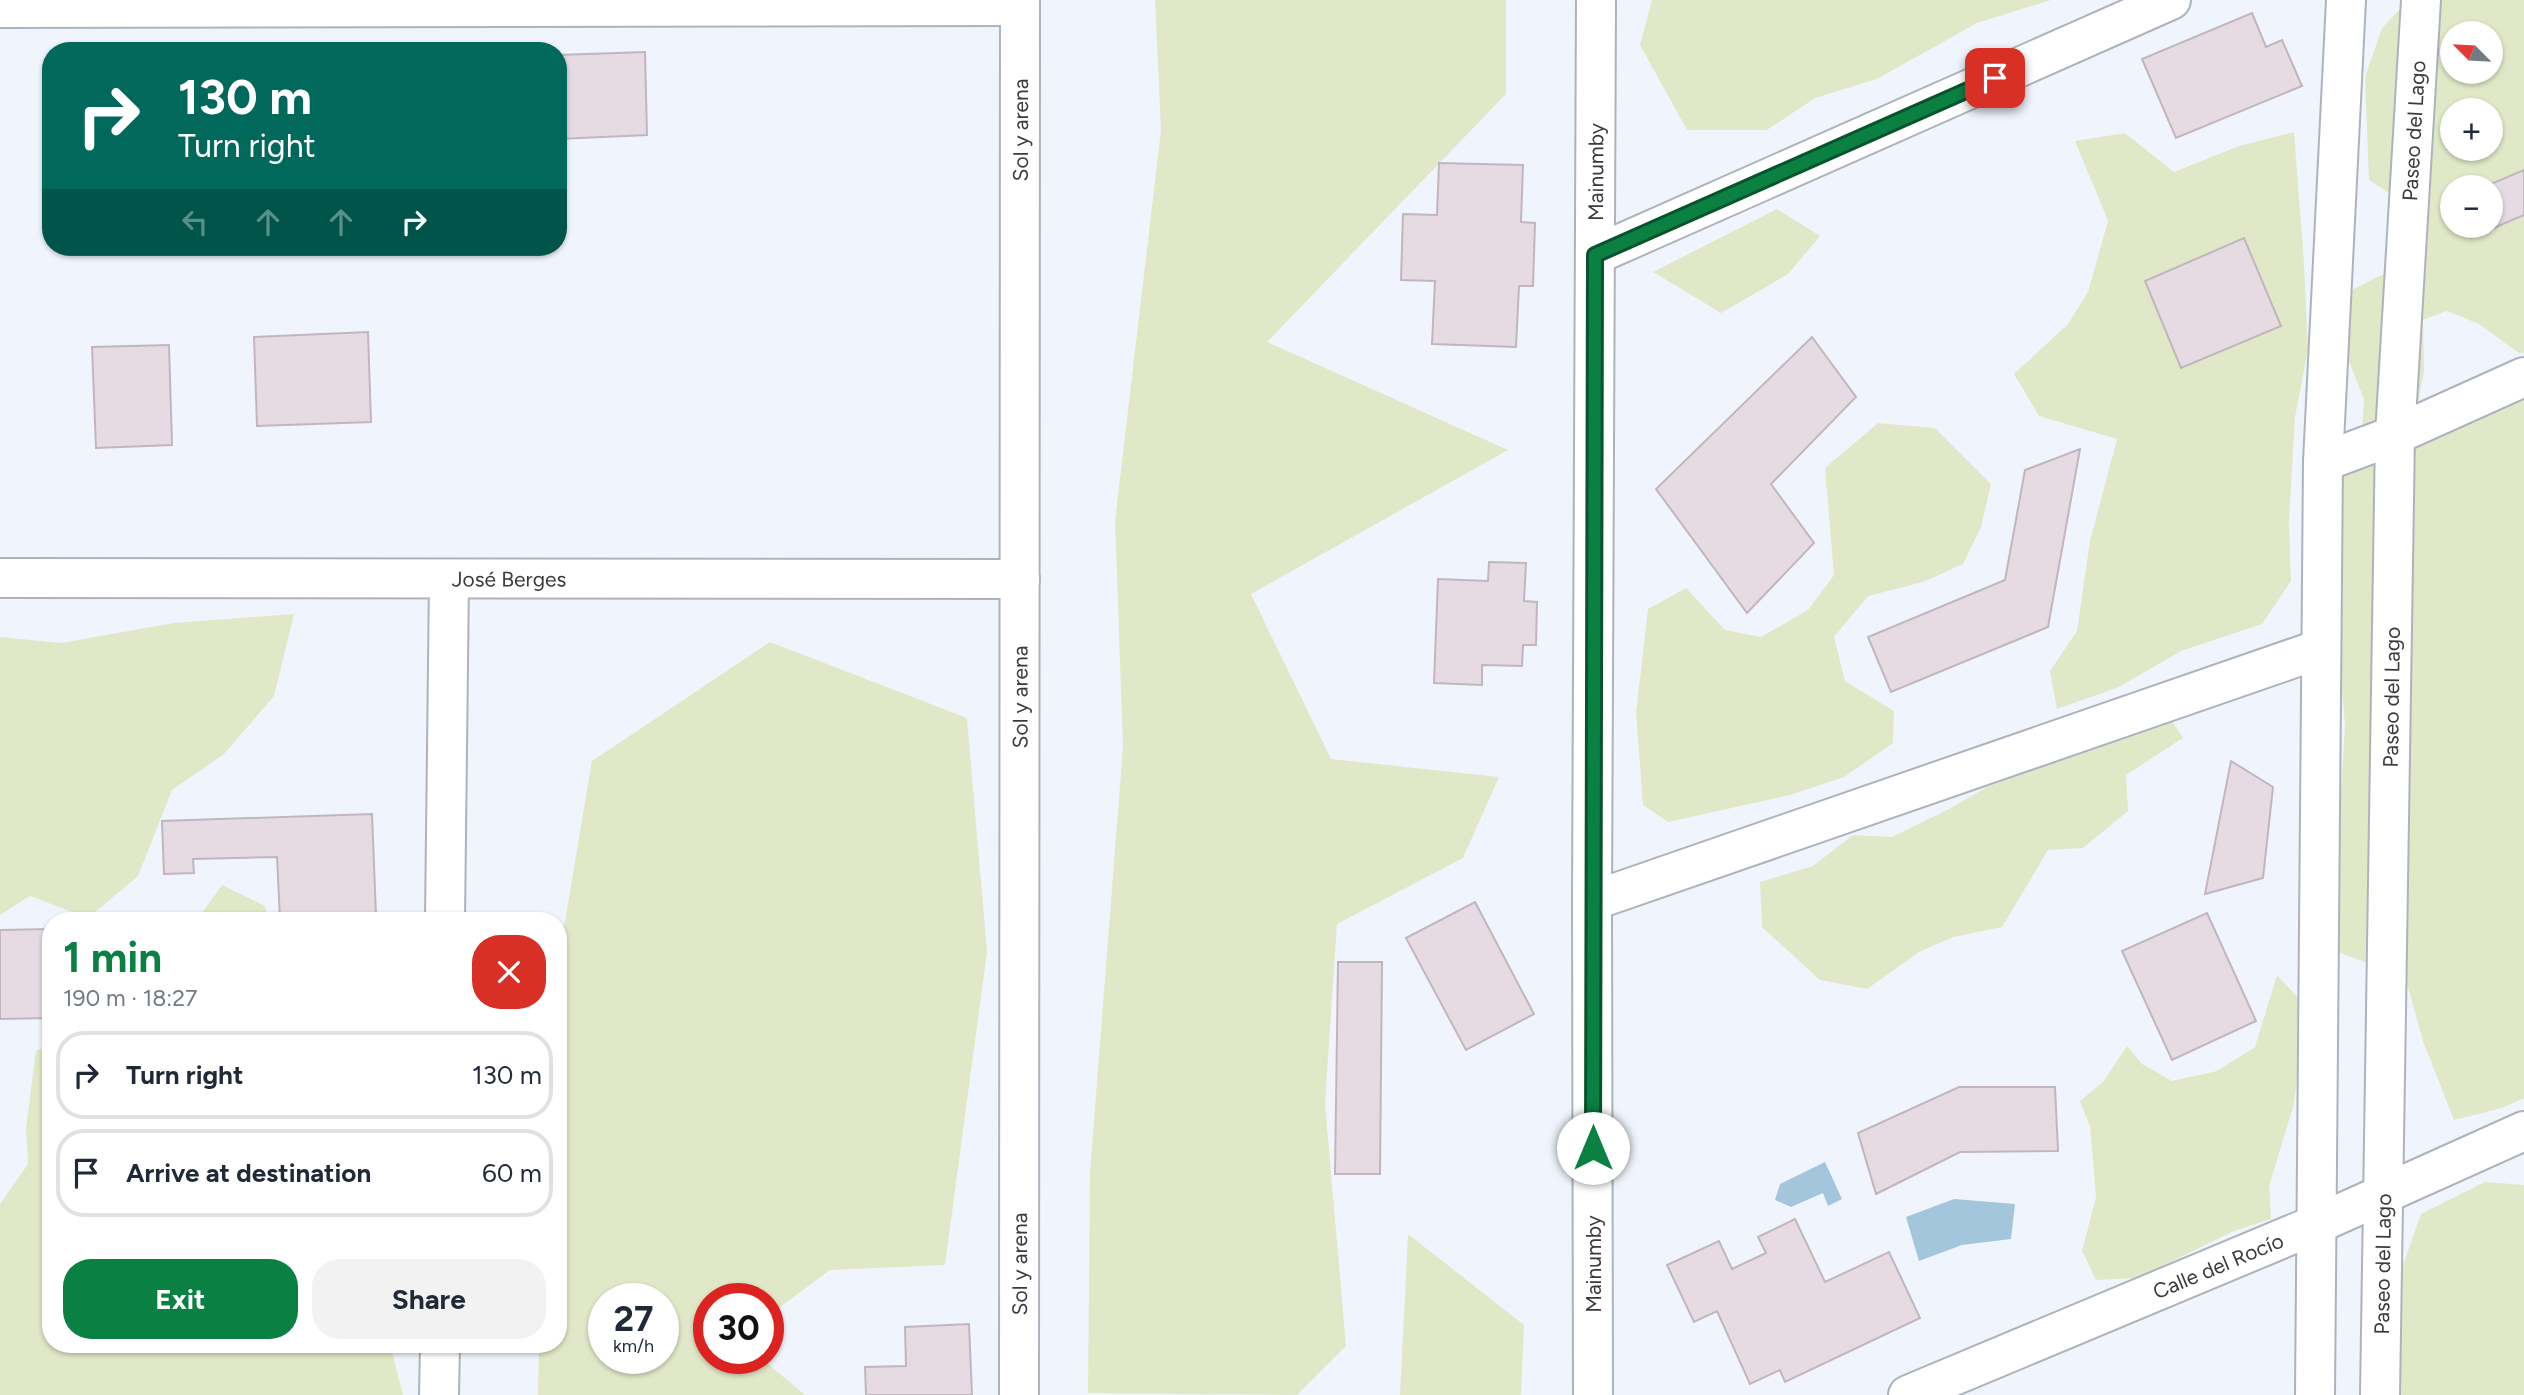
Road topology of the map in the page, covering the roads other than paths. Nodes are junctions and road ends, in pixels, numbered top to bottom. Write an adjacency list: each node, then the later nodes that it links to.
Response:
1 (1596, 0): 7 (street, Mainumby)
2 (2171, 0): 7 (street)
3 (2346, 0): 10 (street)
4 (2421, 0): 9 (street, Paseo del Lago)
5 (1020, 3): 6 (street); 13 (street, Sol y arena)
6 (0, 8)
7 (1595, 255): 15 (street, Mainumby)
8 (2524, 377): 9 (street)
9 (2395, 435): 10 (street); 18 (street, Paseo del Lago)
10 (2323, 462): 14 (street)
11 (0, 578): 12 (street, José Berges)
12 (449, 579): 13 (street, José Berges); 16 (street)
13 (1020, 579): 22 (street, Sol y arena)
14 (2320, 649): 15 (street); 19 (street)
15 (1592, 901): 23 (street, Mainumby)
16 (445, 912)
17 (2524, 1131): 18 (street, Calle del Rocío)
18 (2383, 1192): 19 (street, Calle del Rocío); 26 (street, Paseo del Lago)
19 (2317, 1224): 24 (street, Calle del Rocío); 25 (street)
20 (440, 1353): 21 (street)
21 (439, 1395)
22 (1019, 1395)
23 (1593, 1395)
24 (1908, 1395)
25 (2315, 1395)
26 (2380, 1395)

